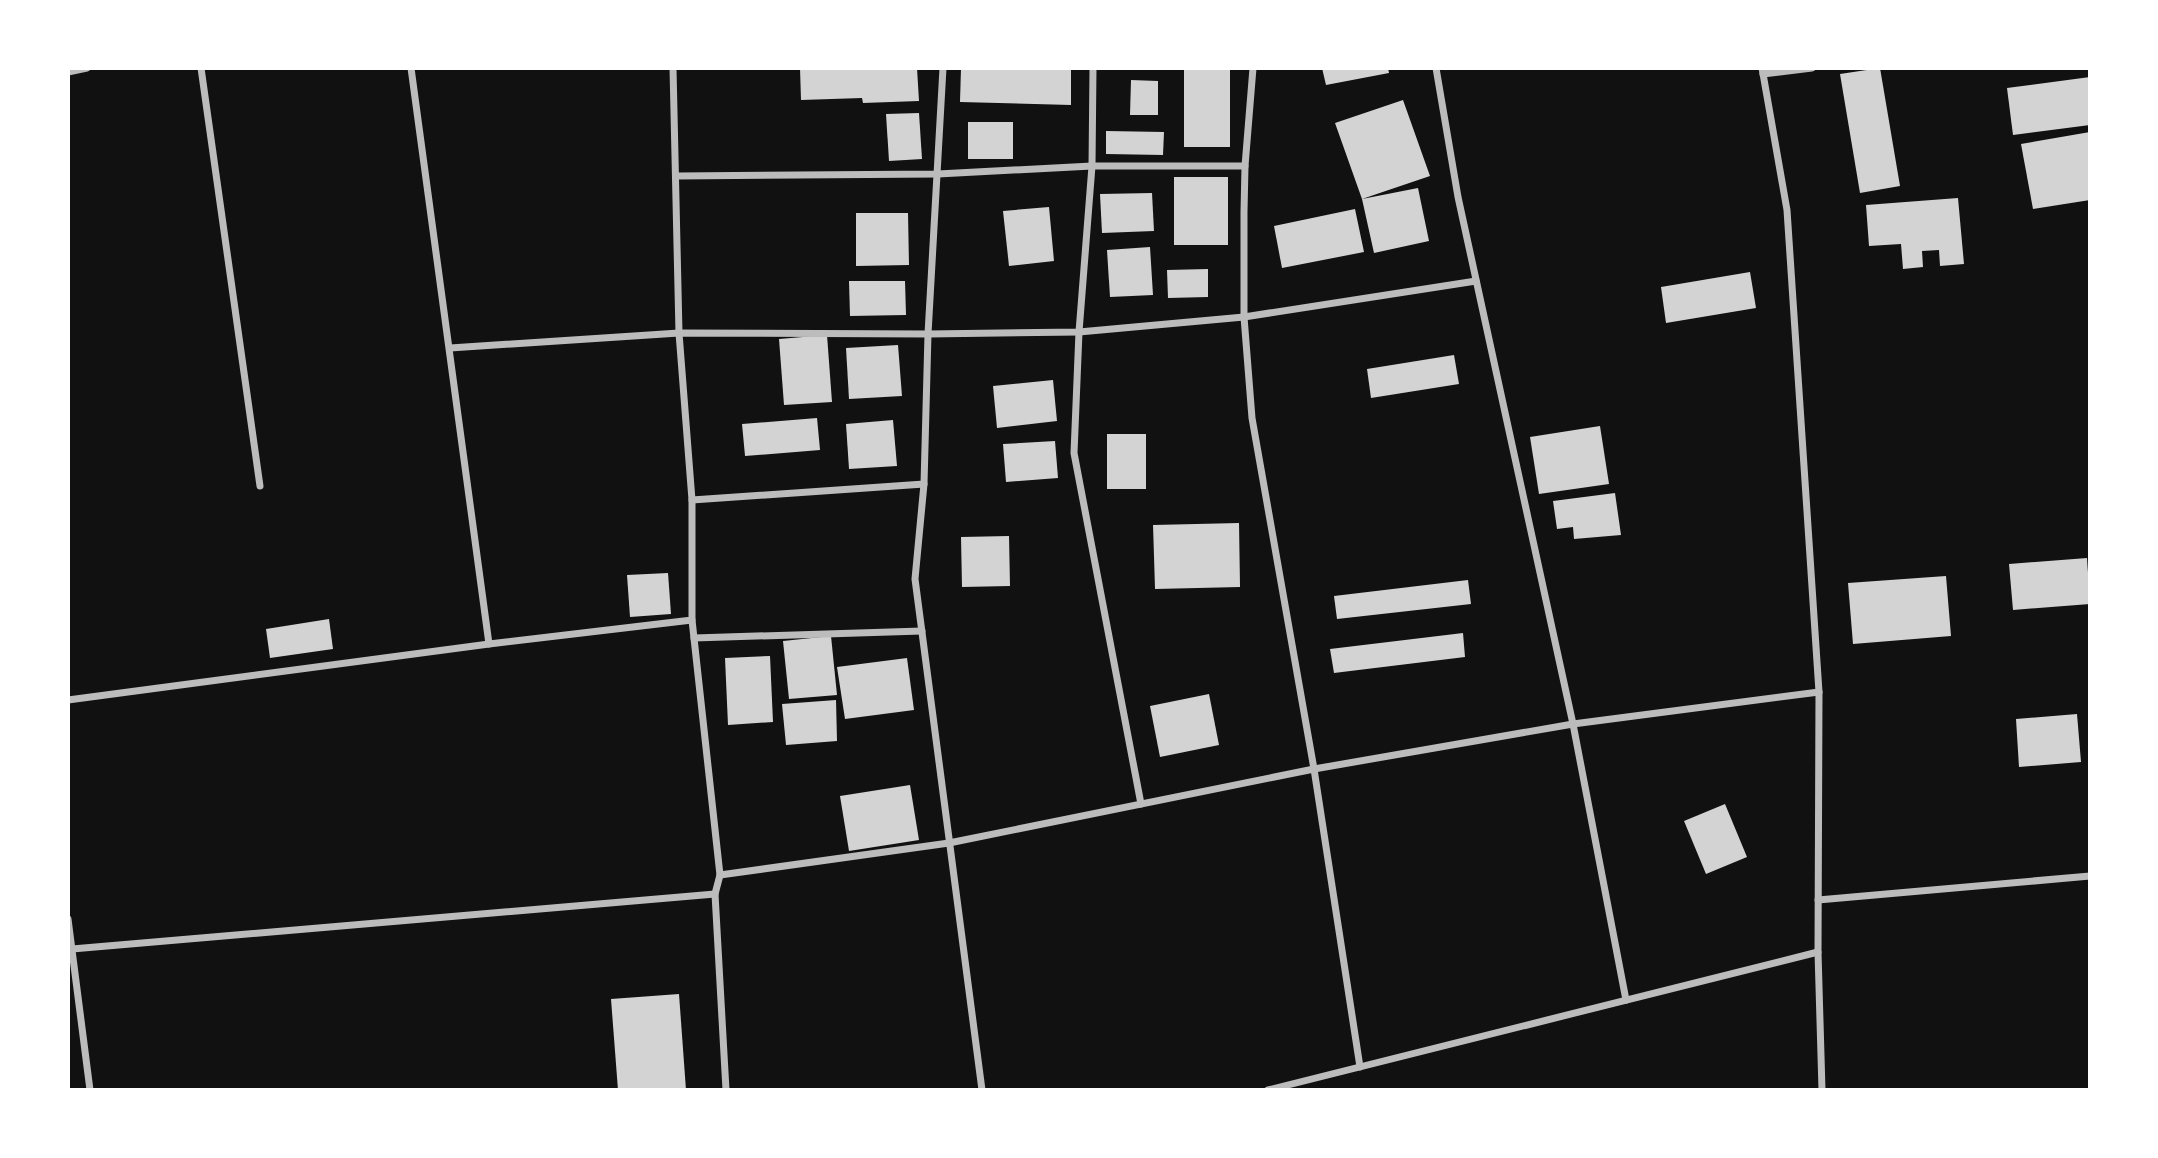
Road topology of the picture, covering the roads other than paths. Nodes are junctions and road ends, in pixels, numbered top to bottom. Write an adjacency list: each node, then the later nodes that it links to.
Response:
1 (87, 68): 11 (street)
2 (201, 68): 23 (street)
3 (411, 68): 21 (street)
4 (673, 68): 15 (street)
5 (943, 68): 14 (street)
6 (1093, 68): 12 (street)
7 (1253, 68): 13 (street)
8 (1436, 68): 16 (street)
9 (1812, 68): 10 (street)
10 (1762, 71): 29 (street)
11 (68, 72)
12 (1092, 166): 13 (street); 14 (street); 18 (street)
13 (1245, 166): 17 (street)
14 (938, 173): 15 (street); 20 (street)
15 (677, 176): 19 (street)
16 (1476, 281): 17 (street); 31 (street)
17 (1244, 317): 18 (street); 32 (street)
18 (1079, 332): 20 (street); 33 (street)
19 (679, 333): 20 (street); 21 (street); 24 (street)
20 (928, 334): 22 (street)
21 (450, 348): 28 (street)
22 (923, 484): 24 (street); 26 (street)
23 (260, 486)
24 (692, 500): 25 (street)
25 (692, 620): 27 (street); 28 (street)
26 (922, 631): 27 (street); 34 (street)
27 (694, 638): 35 (street)
28 (489, 644): 30 (street)
29 (1819, 692): 31 (street); 38 (street)
30 (68, 700)
31 (1573, 724): 32 (street); 42 (street)
32 (1314, 769): 33 (street); 43 (street)
33 (1141, 804): 34 (street)
34 (949, 843): 35 (street); 46 (street)
35 (720, 875): 37 (street)
36 (2090, 876): 38 (street)
37 (715, 894): 40 (street); 45 (street)
38 (1818, 900): 41 (street)
39 (68, 919): 40 (street)
40 (72, 949): 44 (street)
41 (1818, 952): 42 (street); 48 (street)
42 (1626, 1000): 43 (street)
43 (1360, 1067): 47 (street)
44 (90, 1090)
45 (726, 1090)
46 (982, 1090)
47 (1268, 1090)
48 (1822, 1090)

